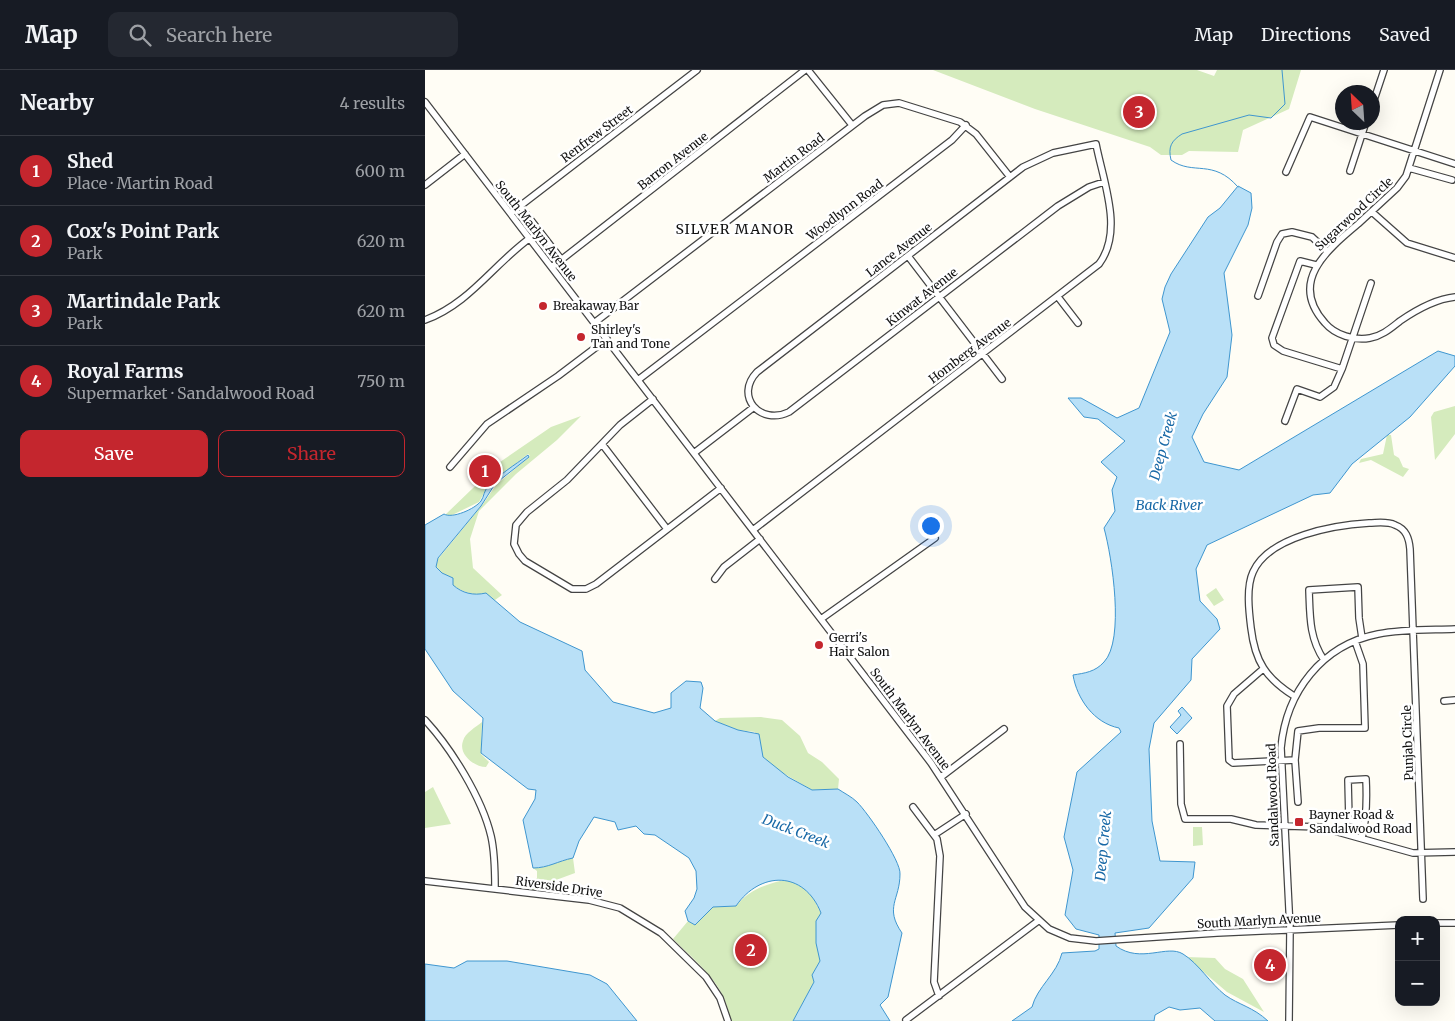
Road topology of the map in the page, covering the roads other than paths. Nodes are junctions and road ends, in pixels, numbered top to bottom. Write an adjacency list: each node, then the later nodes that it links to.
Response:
1 (697, 70): 22 (street, Renfrew Street)
2 (807, 70): 7 (street); 29 (street, Barron Avenue)
3 (1384, 70): 5 (street)
4 (1441, 70): 12 (street, Sugarwood Circle)
5 (1379, 85)
6 (425, 102): 13 (street, South Marlyn Avenue)
7 (852, 125): 8 (street, Martin Road); 38 (street, Martin Road)
8 (965, 126): 18 (street, Martin Road); 45 (street, Woodlynn Road)
9 (1364, 130): 10 (street)
10 (1362, 135): 12 (street); 16 (street); 17 (street)
11 (1096, 144): 18 (street, Lance Avenue); 20 (street, Homberg Avenue)
12 (1415, 152): 14 (street); 15 (street, Sugarwood Circle)
13 (465, 154): 21 (street); 24 (street, South Marlyn Avenue)
14 (1455, 164)
15 (1409, 168): 19 (street); 23 (street, Sugarwood Circle)
16 (1350, 170)
17 (1286, 172)
18 (1010, 177): 27 (street, Lance Avenue)
19 (1451, 180)
20 (1104, 182): 33 (street, Kinwat Avenue); 34 (street, Homberg Avenue)
21 (425, 185)
22 (520, 206): 24 (street, Renfrew Street); 29 (street, South Marlyn Avenue)
23 (1372, 212): 26 (street, Sugarwood Circle); 28 (street)
24 (511, 213): 25 (street, South Marlyn Avenue)
25 (530, 238): 31 (street, South Marlyn Avenue); 37 (street)
26 (1327, 251): 30 (street, Sugarwood Circle); 35 (street)
27 (908, 256): 33 (street); 47 (street, Lance Avenue)
28 (1455, 258)
29 (561, 259): 31 (street, Barron Avenue)
30 (1316, 266): 41 (street, Sugarwood Circle); 43 (street)
31 (552, 267): 38 (street, South Marlyn Avenue)
32 (1371, 283): 41 (street)
33 (939, 296): 42 (street); 47 (street, Kinwat Avenue)
34 (1058, 296): 39 (street); 42 (street, Homberg Avenue)
35 (1258, 296)
36 (1455, 297): 41 (street)
37 (425, 320)
38 (595, 323): 40 (street, South Marlyn Avenue)
39 (1078, 323)
40 (607, 338): 45 (street, South Marlyn Avenue); 51 (street)
41 (1353, 338): 43 (street)
42 (983, 354): 44 (street); 54 (street, Homberg Avenue)
43 (1342, 369): 48 (street)
44 (1002, 379)
45 (638, 380): 46 (street, South Marlyn Avenue)
46 (653, 400): 49 (street); 50 (street, South Marlyn Avenue)
47 (754, 407): 50 (street)
48 (1285, 421)
49 (602, 444): 53 (street); 53 (street)
50 (695, 453): 52 (street, South Marlyn Avenue)
51 (450, 467)
52 (721, 488): 53 (street); 54 (street, South Marlyn Avenue)
53 (667, 530)
54 (753, 530): 56 (street, South Marlyn Avenue)
55 (935, 538): 58 (street)
56 (760, 539): 57 (street); 58 (street, South Marlyn Avenue)
57 (715, 580)
58 (821, 619): 73 (street, South Marlyn Avenue)
59 (1455, 629): 60 (street, Sandalwood Road)
60 (1413, 632): 61 (street, Sandalwood Road); 64 (street, Punjab Circle); 82 (street, Punjab Circle)
61 (1362, 638): 62 (street, Sandalwood Road); 63 (street)
62 (1355, 641): 63 (street, Sandalwood Road); 71 (street)
63 (1325, 660): 65 (street, Sandalwood Road)
64 (1263, 668): 65 (street); 72 (street)
65 (1294, 696): 72 (street, Sandalwood Road)
66 (1455, 700): 67 (street)
67 (1444, 701)
68 (425, 720): 84 (street)
69 (1005, 729): 73 (street)
70 (1180, 744): 78 (street)
71 (1295, 760): 72 (street); 74 (street)
72 (1281, 761): 78 (street, Sandalwood Road)
73 (941, 778): 76 (street, South Marlyn Avenue)
74 (1298, 802)
75 (913, 806): 79 (street)
76 (966, 814): 79 (street); 86 (street, South Marlyn Avenue)
77 (1365, 825): 77 (street); 80 (street)
78 (1284, 827): 80 (street); 90 (street, Sandalwood Road)
79 (935, 835): 91 (street)
80 (1362, 838): 82 (street)
81 (1455, 852): 82 (street)
82 (1421, 854): 85 (street, Punjab Circle)
83 (425, 881): 84 (street, Riverside Drive)
84 (495, 889): 93 (street, Riverside Drive)
85 (1423, 899)
86 (1038, 921): 90 (street, South Marlyn Avenue); 91 (street)
87 (1455, 923): 88 (street)
88 (1440, 924)
89 (1395, 925): 90 (street, South Marlyn Avenue)
90 (1290, 929): 94 (street, Sandalwood Road)
91 (939, 996): 92 (street)
92 (906, 1020)
93 (728, 1021)
94 (1289, 1021)

